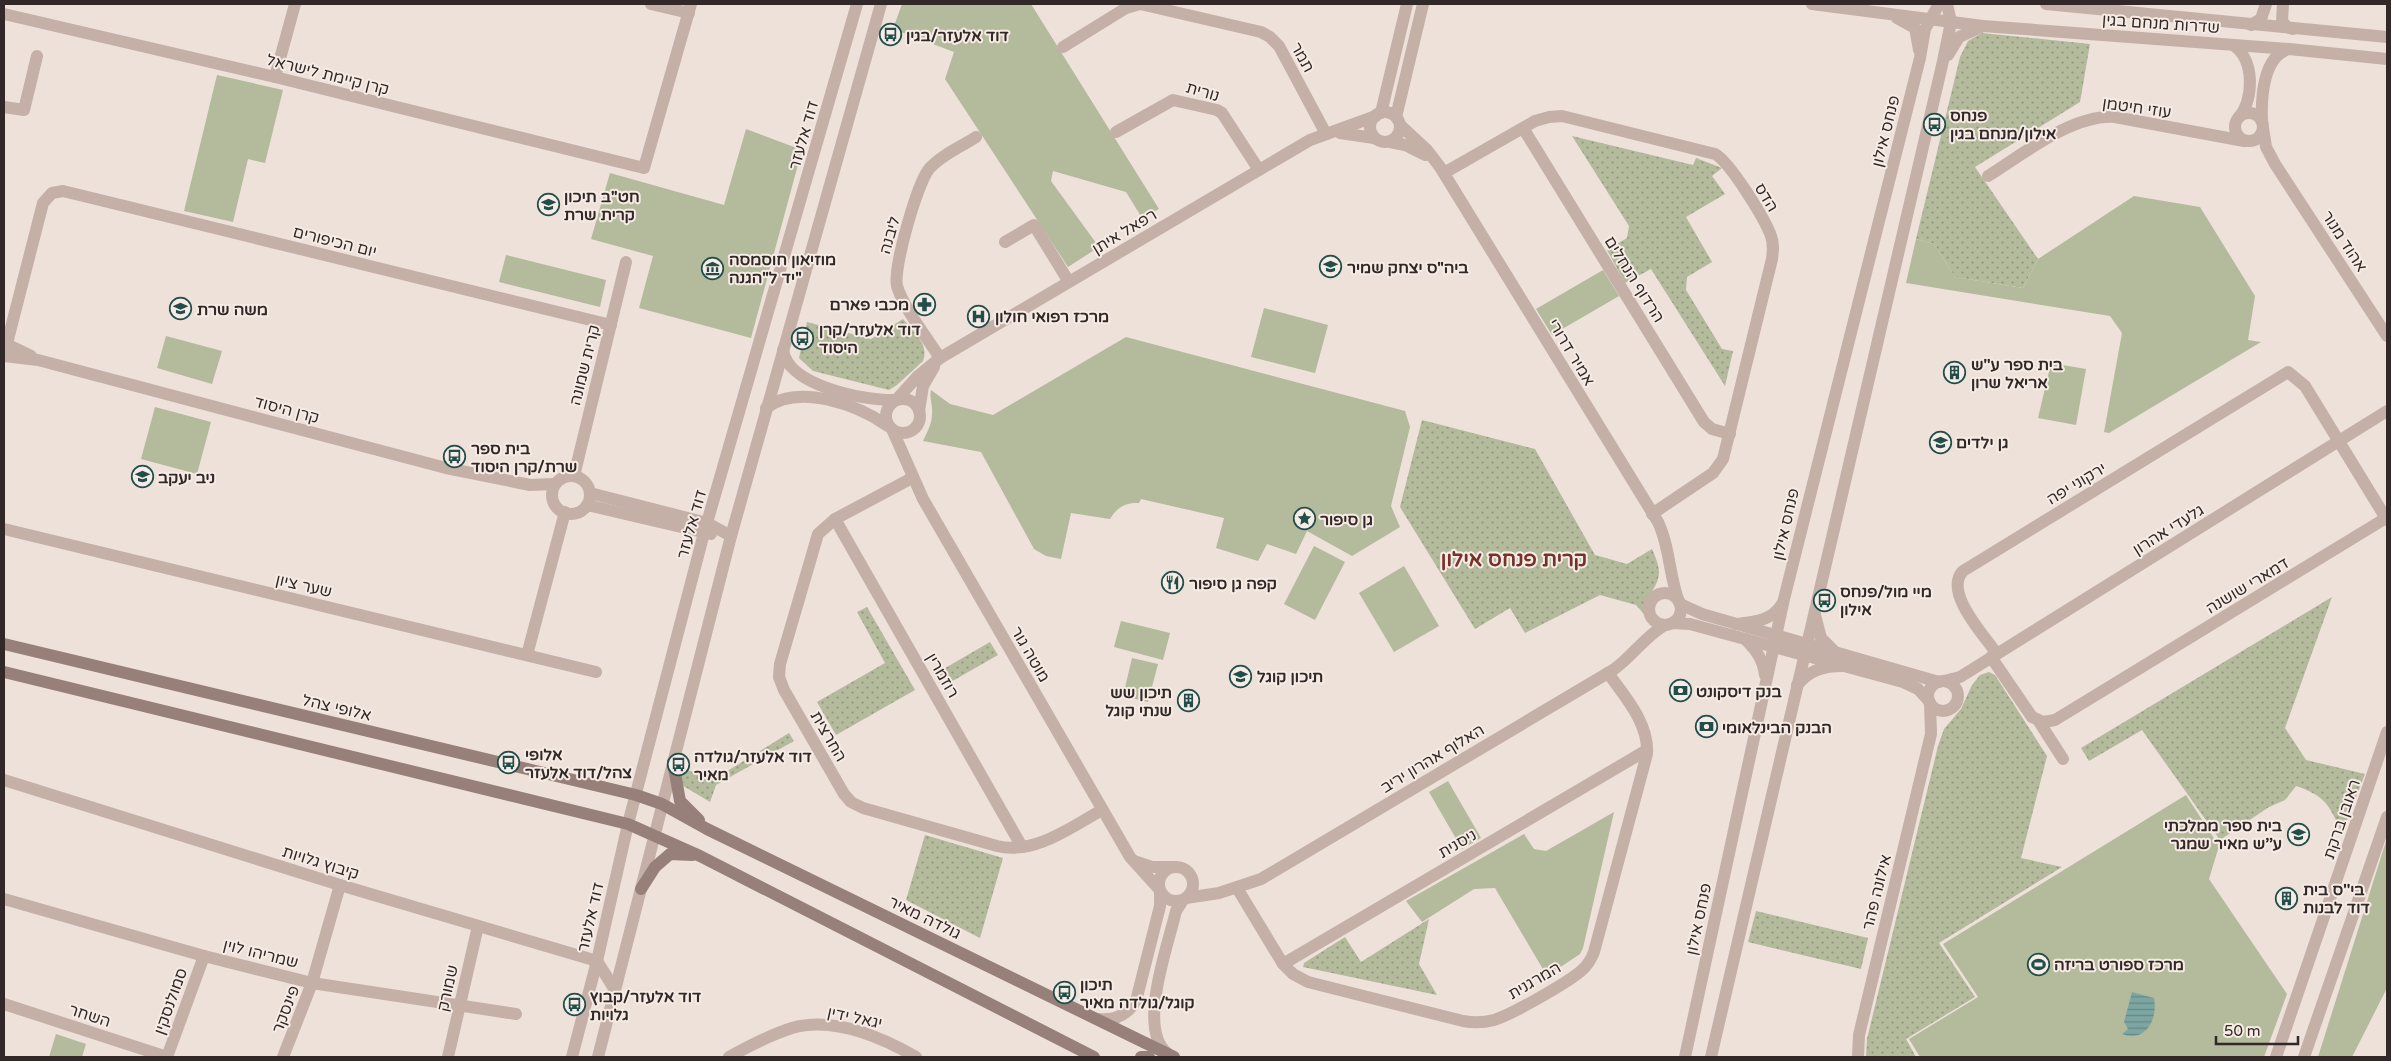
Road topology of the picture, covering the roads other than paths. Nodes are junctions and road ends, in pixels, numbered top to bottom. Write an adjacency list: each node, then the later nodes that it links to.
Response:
1 (295, 4): 29 (street)
2 (651, 4): 13 (street)
3 (857, 4): 73 (street, דוד אלעזר)
4 (881, 4): 52 (street)
5 (1406, 4): 31 (street)
6 (1423, 4): 33 (street)
7 (1812, 4): 15 (street, שדרות מנחם בגין)
8 (1939, 4): 16 (street, פנחס אילון)
9 (1947, 4): 17 (street)
10 (2046, 4): 18 (street, שדרות מנחם בגין)
11 (2266, 4): 18 (street)
12 (2283, 4): 20 (street)
13 (690, 8): 29 (street, קרן קיימת לישראל)
14 (4, 14): 29 (street, קרן קיימת לישראל)
15 (1891, 15): 16 (street, שדרות מנחם בגין); 26 (street)
16 (1930, 19): 17 (street, שדרות מנחם בגין); 26 (street, פנחס אילון)
17 (1952, 22): 19 (street, שדרות מנחם בגין); 28 (street)
18 (2251, 25): 20 (street, שדרות מנחם בגין)
19 (1984, 26): 22 (street, שדרות מנחם בגין); 28 (street)
20 (2293, 29): 21 (street, שדרות מנחם בגין)
21 (2387, 37)
22 (2233, 45): 24 (street, שדרות מנחם בגין); 32 (street)
23 (1063, 47): 37 (street, תמר)
24 (2289, 49): 27 (street, שדרות מנחם בגין); 34 (street, אהוד מנור)
25 (37, 56): 30 (street)
26 (1920, 58): 78 (street, פנחס אילון)
27 (2387, 59)
28 (1943, 61): 80 (street)
29 (276, 77)
30 (4, 107)
31 (1378, 114): 33 (street); 37 (street, רפאל איתן); 40 (street)
32 (2237, 120): 34 (street); 38 (street, עוזי חיטמן); 41 (street)
33 (1398, 121): 42 (street); 44 (street, אמיר דרורי)
34 (2263, 124): 41 (street); 43 (street, אהוד מנור)
35 (1523, 128): 44 (street, הדס); 62 (street, הרדוף הנחלים); 62 (street, הדס)
36 (1116, 132): 45 (street, נורית)
37 (1325, 132): 40 (street); 45 (street, רפאל איתן)
38 (2206, 135): 41 (street, עוזי חיטמן); 46 (street, עוזי חיטמן)
39 (976, 137): 54 (street, ליבנה)
40 (1374, 138): 42 (street)
41 (2246, 141): 43 (street, אהוד מנור)
42 (1390, 142): 44 (street, אמיר דרורי)
43 (2275, 164): 51 (street, אהוד מנור)
44 (1442, 169): 70 (street, אמיר דרורי)
45 (1258, 170): 49 (street, רפאל איתן)
46 (1988, 176)
47 (1005, 242): 49 (street)
48 (626, 262): 50 (street, קרית שמונה)
49 (1069, 282): 54 (street, רפאל איתן)
50 (611, 325): 53 (street, יום הכיפורים); 65 (street, קרית שמונה)
51 (2387, 336)
52 (783, 350): 56 (street); 57 (street)
53 (4, 352): 67 (street, קרן היסוד)
54 (940, 358): 56 (street, רפאל איתן); 58 (street, רפאל איתן)
55 (2288, 372): 63 (street, דמארי שושנה); 91 (street, ירקוני יפה)
56 (896, 400): 58 (street); 61 (street)
57 (766, 408): 61 (street); 75 (street)
58 (919, 411): 60 (street)
59 (2386, 413): 63 (street, גלעדי אהרון)
60 (916, 426): 61 (street); 64 (street, מוטה גור)
61 (890, 428): 64 (street, מוטה גור)
62 (1730, 434): 70 (street, הדס)
63 (2339, 442): 72 (street, דמארי שושנה); 91 (street, גלעדי אהרון)
64 (908, 465): 66 (street, מוטה גור)
65 (574, 476): 67 (street); 68 (street)
66 (912, 478): 71 (street, החרצית); 113 (street, מוטה גור)
67 (553, 490): 69 (street)
68 (588, 499): 69 (street); 73 (street)
69 (565, 512): 90 (street)
70 (1652, 514): 76 (street, אמיר דרורי)
71 (836, 519): 118 (street, רוזמרין); 118 (street, החרצית)
72 (2387, 519): 103 (street, דמארי שושנה)
73 (706, 528): 75 (street); 111 (street, דוד אלעזר)
74 (4, 529): 90 (street, שער ציון)
75 (731, 536): 109 (street)
76 (1668, 560): 77 (street, אמיר דרורי); 79 (street, אמיר דרורי)
77 (1654, 597): 79 (street); 81 (street)
78 (1784, 599): 83 (street); 85 (street, פנחס אילון)
79 (1680, 603): 82 (street); 83 (street)
80 (1814, 611): 88 (street); 89 (street)
81 (1650, 614): 82 (street); 87 (street, האלוף אהרון יריב)
82 (1669, 624): 84 (street); 87 (street, האלוף אהרון יריב)
83 (1736, 624): 85 (street)
84 (1745, 639): 85 (street); 97 (street)
85 (1774, 641): 88 (street); 97 (street, פנחס אילון)
86 (4, 644): 111 (main road, אלופי צהל)
87 (1641, 645): 96 (street, האלוף אהרון יריב)
88 (1806, 650): 89 (street); 92 (street); 99 (street)
89 (1836, 653): 98 (street)
90 (527, 655): 95 (street, שער ציון)
91 (1994, 656): 93 (street, גלעדי אהרון); 103 (street)
92 (1843, 666): 99 (street); 101 (street)
93 (1969, 671): 98 (street, גלעדי אהרון); 100 (street)
94 (4, 672): 115 (main road)
95 (596, 672)
96 (1608, 672): 106 (street, המרגנית); 125 (street, האלוף אהרון יריב)
97 (1766, 680): 150 (street, פנחס אילון)
98 (1941, 681): 100 (street); 101 (street)
99 (1797, 685): 151 (street)
100 (1959, 694): 102 (street)
101 (1929, 702): 102 (street); 105 (street, אילונה פהר)
102 (1950, 710): 105 (street, אילונה פהר)
103 (2038, 720): 107 (street)
104 (2387, 732): 108 (street, ראובן ברקת)
105 (1931, 734): 152 (street, אילונה פהר)
106 (1647, 750): 132 (street, ניסנית); 132 (street, המרגנית)
107 (2063, 759)
108 (2383, 760): 153 (street, ראובן ברקת)
109 (673, 762): 112 (street); 116 (main road)
110 (4, 780): 123 (street, קיבוץ גלויות)
111 (636, 795): 112 (main road, אלופי צהל); 115 (street, דוד אלעזר)
112 (662, 804): 116 (main road, גולדה מאיר); 117 (street)
113 (1102, 810): 118 (street, החרצית); 120 (street, מוטה גור)
114 (2387, 817): 154 (street)
115 (628, 824): 117 (main road); 131 (street, דוד אלעזר)
116 (707, 829): 138 (main road, גולדה מאיר)
117 (655, 835): 119 (main road); 124 (street)
118 (1022, 847)
119 (700, 856): 124 (main road); 147 (main road)
120 (1130, 857): 121 (street); 126 (street, מוטה גור)
121 (1173, 867): 122 (street); 126 (street)
122 (1191, 877): 125 (street, האלוף אהרון יריב); 128 (street)
123 (340, 885): 129 (street, קיבוץ גלויות); 133 (street, פינסקר)
124 (641, 889): 134 (street)
125 (1235, 889): 128 (street, האלוף אהרון יריב); 132 (street, המרגנית)
126 (1160, 890): 128 (street); 138 (street)
127 (4, 899): 130 (street, שמריהו לוין)
128 (1184, 899): 139 (street)
129 (478, 926): 131 (street, קיבוץ גלויות); 136 (street, שמורק)
130 (204, 956): 133 (street, שמריהו לוין); 140 (street, סמולנסקין)
131 (597, 961): 134 (street); 143 (street, דוד אלעזר)
132 (1283, 964)
133 (312, 983): 136 (street, שמריהו לוין); 141 (street, פינסקר)
134 (615, 990): 144 (street)
135 (4, 1004): 140 (street, השחר)
136 (459, 1004): 137 (street, שמריהו לוין); 142 (street, שמורק)
137 (516, 1014)
138 (1098, 1019): 139 (main road, גולדה מאיר)
139 (1171, 1056)
140 (167, 1057)
141 (283, 1057)
142 (448, 1057)
143 (572, 1057)
144 (598, 1057)
145 (729, 1057): 146 (street, יגאל ידין)
146 (916, 1057)
147 (1094, 1057)
148 (1141, 1057): 149 (main road)
149 (1149, 1057)
150 (1685, 1057)
151 (1711, 1057)
152 (1858, 1057)
153 (2276, 1057)
154 (2304, 1057)

